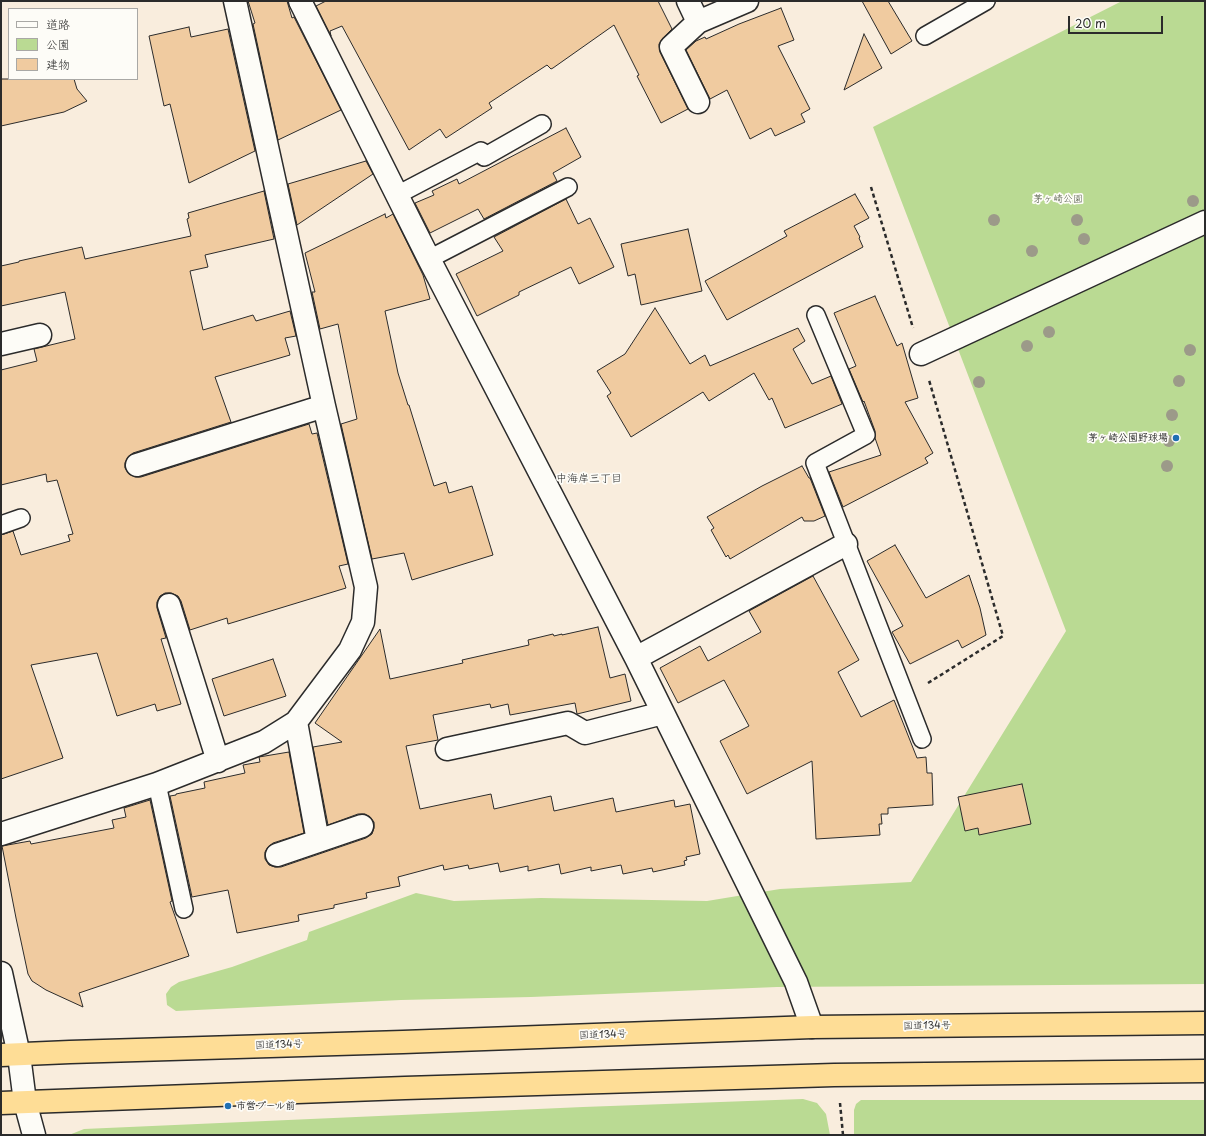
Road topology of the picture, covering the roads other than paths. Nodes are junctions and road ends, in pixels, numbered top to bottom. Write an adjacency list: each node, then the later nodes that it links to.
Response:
1 (235, 1): 18 (street)
2 (300, 1): 11 (street)
3 (688, 1): 6 (street)
4 (748, 1): 6 (street)
5 (986, 1): 7 (lane)
6 (698, 22): 8 (street)
7 (925, 36)
8 (698, 102)
9 (542, 124): 11 (lane)
10 (568, 187): 13 (lane)
11 (396, 195): 13 (street)
12 (1205, 222): 17 (street)
13 (429, 259): 24 (street)
14 (816, 314): 22 (lane)
15 (40, 334): 16 (street)
16 (1, 344)
17 (921, 354)
18 (324, 406): 19 (street); 26 (street)
19 (137, 465)
20 (21, 518): 21 (lane)
21 (1, 525)
22 (846, 544): 24 (street); 27 (lane)
23 (169, 605): 29 (street)
24 (636, 658): 25 (street)
25 (663, 713): 28 (street); 38 (street)
26 (296, 722): 29 (street); 33 (street)
27 (922, 739)
28 (447, 749)
29 (218, 761): 30 (street)
30 (157, 784): 32 (street); 35 (lane)
31 (362, 826): 33 (street)
32 (1, 834)
33 (318, 841): 34 (street)
34 (277, 855)
35 (184, 909)
36 (1, 973): 39 (street)
37 (1205, 1023): 38 (highway, 国道134号)
38 (812, 1027): 39 (highway, 国道134号)
39 (10, 1055): 41 (street)
40 (1205, 1071): 41 (highway)
41 (25, 1102): 42 (highway); 43 (street)
42 (1, 1103)
43 (34, 1135)

